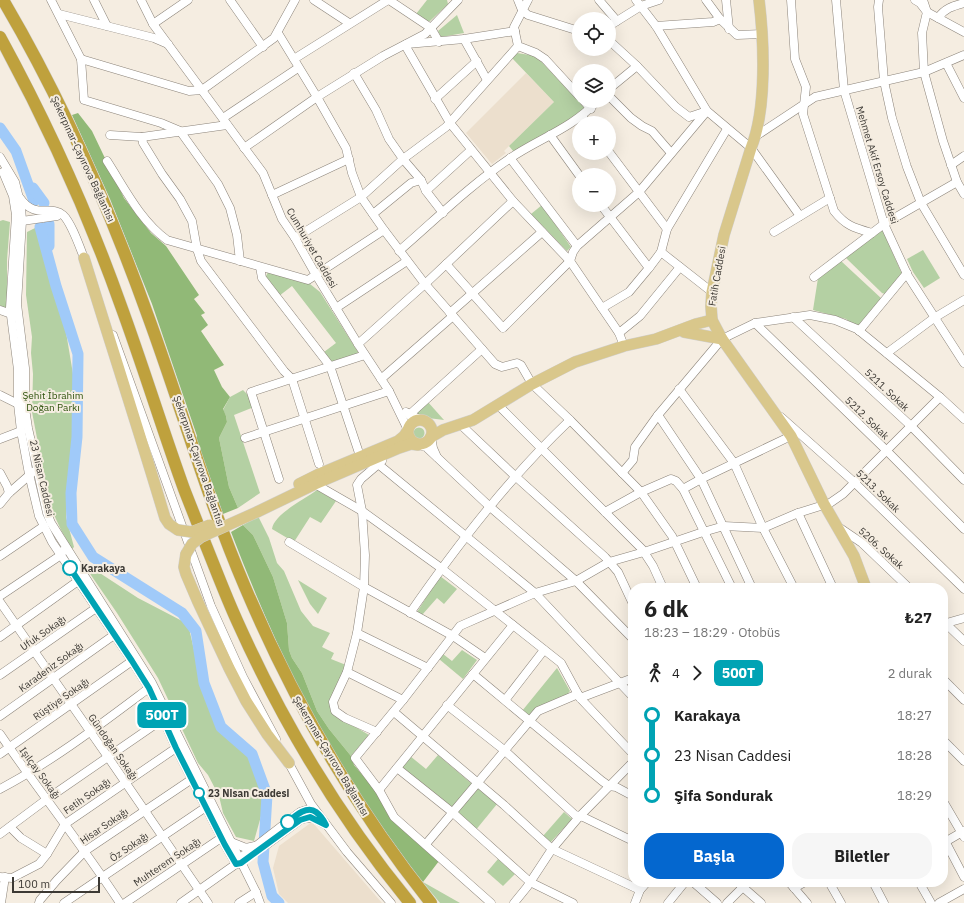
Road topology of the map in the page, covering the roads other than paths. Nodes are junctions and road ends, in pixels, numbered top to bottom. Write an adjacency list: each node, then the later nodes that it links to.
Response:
1 (3, 0): 372 (highway, Şekerpınar-Çayırova Bağlantısı)
2 (51, 0): 27 (street)
3 (94, 0): 33 (street)
4 (141, 0): 32 (street, Cumhuriyet Caddesi)
5 (188, 0): 32 (street)
6 (230, 0): 48 (street)
7 (295, 0): 40 (street)
8 (314, 0): 31 (street)
9 (388, 0): 31 (street); 35 (street)
10 (518, 0): 25 (street)
11 (528, 0): 25 (street)
12 (599, 0): 30 (street)
13 (659, 0): 23 (street)
14 (706, 0): 29 (street)
15 (726, 0): 37 (street)
16 (759, 0): 41 (main road, Fatih Caddesi)
17 (791, 0): 69 (street)
18 (836, 0): 64 (street, Mehmet Akif Ersoy Caddesi)
19 (879, 0): 60 (street)
20 (914, 0): 26 (street)
21 (923, 0): 26 (street)
22 (456, 1): 35 (street)
23 (638, 3): 30 (street); 34 (street)
24 (964, 3): 28 (street)
25 (522, 10): 36 (street); 38 (street)
26 (927, 12): 28 (street); 57 (street)
27 (59, 14): 33 (street); 51 (street)
28 (938, 18): 39 (street)
29 (720, 19): 34 (street); 37 (street)
30 (617, 21)
31 (349, 23): 52 (street)
32 (153, 24): 45 (street, Cumhuriyet Caddesi)
33 (106, 26): 45 (street)
34 (656, 26): 71 (street)
35 (431, 28): 44 (street); 46 (street)
36 (572, 29)
37 (729, 29): 41 (street)
38 (515, 30): 43 (street); 47 (street)
39 (964, 32)
40 (278, 33): 48 (street); 52 (street)
41 (762, 34): 80 (main road, Fatih Caddesi)
42 (0, 36): 371 (highway, Şekerpınar-Çayırova Bağlantısı)
43 (464, 39): 44 (street); 53 (street)
44 (438, 42): 46 (street)
45 (168, 44): 63 (street, Cumhuriyet Caddesi)
46 (405, 45): 58 (street); 67 (street)
47 (518, 46): 59 (street); 62 (street)
48 (263, 47): 63 (street)
49 (616, 47): 55 (street)
50 (964, 55): 54 (street)
51 (81, 59): 63 (street); 77 (street)
52 (294, 59): 56 (street)
53 (476, 61): 59 (street); 67 (street)
54 (946, 63): 57 (street); 66 (street)
55 (637, 66): 61 (street); 71 (street)
56 (298, 68): 65 (street); 73 (street)
57 (924, 72): 60 (street); 93 (street)
58 (354, 73): 65 (street); 90 (street)
59 (487, 80): 74 (street)
60 (884, 81): 64 (street); 107 (street)
61 (616, 83)
62 (572, 88)
63 (202, 90): 73 (street, Cumhuriyet Caddesi)
64 (844, 90): 69 (street); 114 (street, Mehmet Akif Ersoy Caddesi)
65 (317, 97): 82 (street); 89 (street)
66 (964, 98)
67 (435, 99): 74 (street)
68 (616, 103): 85 (street)
69 (805, 103): 80 (street); 105 (street)
70 (591, 109): 72 (street)
71 (707, 111): 76 (street); 85 (street)
72 (587, 116)
73 (225, 122): 77 (street); 82 (street, Cumhuriyet Caddesi)
74 (450, 123): 84 (street); 90 (street)
75 (572, 125): 79 (street)
76 (727, 128): 83 (street); 116 (street)
77 (180, 131): 81 (street); 128 (street)
78 (110, 135): 81 (street)
79 (550, 135): 88 (street); 94 (street)
80 (756, 136): 83 (main road, Fatih Caddesi)
81 (142, 137): 124 (street)
82 (244, 148): 102 (street, Cumhuriyet Caddesi)
83 (751, 148): 111 (street); 140 (main road, Fatih Caddesi)
84 (471, 150): 96 (street); 99 (street)
85 (671, 153): 100 (street)
86 (964, 156): 93 (street)
87 (0, 157): 104 (street, 23 Nisan Caddesi)
88 (510, 158): 96 (street); 123 (street)
89 (349, 159): 102 (street); 103 (street)
90 (402, 159): 97 (street); 103 (street)
91 (615, 160): 100 (street)
92 (107, 161): 124 (street)
93 (951, 165): 98 (street)
94 (574, 168)
95 (1, 171): 117 (street, 23 Nisan Caddesi)
96 (489, 173): 106 (street); 109 (street)
97 (421, 180): 99 (street); 110 (street)
98 (957, 182): 101 (street); 107 (street)
99 (426, 191): 109 (street)
100 (639, 192): 112 (street); 116 (street)
101 (964, 194)
102 (272, 195): 122 (street, Cumhuriyet Caddesi)
103 (361, 197): 110 (street); 122 (street)
104 (20, 198): 113 (street, 23 Nisan Caddesi); 115 (street)
105 (830, 198): 111 (street); 121 (street)
106 (513, 201): 119 (street); 131 (street)
107 (921, 203): 114 (street); 137 (street)
108 (606, 212): 112 (street)
109 (443, 213): 125 (street)
110 (372, 214): 118 (street)
111 (800, 216): 120 (street)
112 (611, 218): 123 (street); 134 (street)
113 (22, 221): 115 (street); 117 (street); 148 (street, 23 Nisan Caddesi)
114 (884, 224): 121 (street); 135 (street, Mehmet Akif Ersoy Caddesi)
115 (71, 228): 127 (street)
116 (667, 229): 126 (street)
117 (16, 230): 148 (street, 23 Nisan Caddesi)
118 (384, 230): 125 (street); 136 (street)
119 (542, 232): 130 (street); 141 (street)
120 (774, 232)
121 (872, 233): 138 (street)
122 (295, 238): 136 (street, Cumhuriyet Caddesi)
123 (577, 246): 130 (street)
124 (197, 249): 128 (street); 166 (street)
125 (399, 251): 129 (street)
126 (661, 252): 133 (street); 134 (street)
127 (84, 258): 217 (main road, bridge); 302 (street)
128 (240, 261): 132 (street)
129 (406, 261): 139 (street); 144 (street)
130 (570, 261): 141 (street); 145 (street)
131 (446, 264): 139 (street); 141 (street)
132 (260, 267): 136 (street); 165 (street)
133 (680, 267): 140 (street); 156 (street)
134 (649, 268): 145 (street)
135 (907, 273): 150 (street, Mehmet Akif Ersoy Caddesi); 154 (street)
136 (316, 275): 144 (street, Cumhuriyet Caddesi)
137 (964, 275)
138 (814, 277)
139 (425, 284): 147 (street); 159 (street)
140 (712, 292): 143 (main road, Fatih Caddesi)
141 (472, 294): 147 (street)
142 (964, 300): 150 (street)
143 (710, 306): 151 (main road, Fatih Caddesi); 153 (main road)
144 (336, 308): 159 (street, Cumhuriyet Caddesi)
145 (602, 308): 156 (street)
146 (0, 310): 148 (street)
147 (451, 314): 161 (street); 167 (street)
148 (15, 315): 173 (street, 23 Nisan Caddesi); 201 (street, 23 Nisan Caddesi)
149 (794, 317): 152 (street); 154 (street); 184 (street, 5211. Sokak)
150 (934, 318): 162 (street); 164 (street, Mehmet Akif Ersoy Caddesi)
151 (713, 322): 153 (main road); 155 (main road); 158 (main road, Fatih Caddesi)
152 (755, 323): 158 (street); 195 (street, 5212. Sokak)
153 (696, 324): 157 (main road)
154 (859, 331): 162 (street)
155 (684, 332): 157 (main road); 158 (main road)
156 (619, 333): 160 (street)
157 (672, 333): 160 (main road)
158 (722, 339): 169 (street); 176 (main road, Fatih Caddesi)
159 (358, 344): 163 (street, Cumhuriyet Caddesi)
160 (624, 346): 168 (main road)
161 (482, 349): 168 (street); 177 (street)
162 (887, 353): 172 (street)
163 (365, 355): 165 (street); 167 (street, Cumhuriyet Caddesi)
164 (964, 363)
165 (330, 366): 166 (street); 175 (street)
166 (292, 379): 179 (street); 187 (street)
167 (381, 380): 170 (street, Cumhuriyet Caddesi)
168 (532, 384): 174 (main road); 181 (street)
169 (679, 389): 178 (street); 198 (street)
170 (389, 392): 175 (street); 177 (street); 185 (street, Cumhuriyet Caddesi)
171 (0, 395): 173 (street)
172 (940, 397): 182 (street); 184 (street)
173 (18, 404): 186 (street, 23 Nisan Caddesi)
174 (498, 405): 183 (main road); 193 (street)
175 (343, 407): 179 (street); 196 (street)
176 (775, 411): 188 (main road, Fatih Caddesi); 209 (street, 5213. Sokak)
177 (409, 414): 180 (street)
178 (658, 415): 203 (street); 207 (street)
179 (304, 419): 187 (street); 199 (street)
180 (422, 420): 183 (main road); 185 (main road); 189 (main road)
181 (570, 420): 193 (street); 203 (street)
182 (964, 420)
183 (460, 424): 189 (main road); 205 (street)
184 (911, 426): 195 (street); 208 (street, 5211. Sokak)
185 (408, 430): 192 (main road); 196 (main road)
186 (21, 431): 191 (street); 204 (street, 23 Nisan Caddesi)
187 (264, 432): 190 (street); 206 (street)
188 (791, 436): 198 (street); 215 (main road, Fatih Caddesi)
189 (431, 437): 192 (main road); 197 (street)
190 (245, 438)
191 (0, 439)
192 (418, 445): 194 (main road); 197 (street)
193 (541, 447): 205 (street); 219 (street)
194 (399, 448): 200 (street); 210 (main road)
195 (886, 450): 209 (street); 225 (street, 5212. Sokak)
196 (360, 456): 217 (main road)
197 (439, 459): 216 (street)
198 (734, 463): 207 (street); 224 (street)
199 (319, 464)
200 (378, 464): 218 (street); 227 (street)
201 (37, 470): 204 (street); 230 (street, 23 Nisan Caddesi)
202 (0, 473): 213 (street)
203 (622, 473): 212 (street)
204 (29, 474): 213 (street); 221 (street, 23 Nisan Caddesi)
205 (515, 476): 216 (street); 234 (street)
206 (279, 479)
207 (701, 479): 211 (street); 222 (street)
208 (964, 480)
209 (854, 482): 215 (street); 247 (street, 5213. Sokak)
210 (315, 484): 217 (main road); 218 (street)
211 (683, 489): 212 (street); 226 (street)
212 (641, 492): 219 (street); 228 (street)
213 (9, 493): 214 (street)
214 (0, 504)
215 (824, 504): 220 (street); 223 (main road, Fatih Caddesi)
216 (489, 506): 227 (street); 237 (street)
217 (255, 510): 302 (main road, bridge)
218 (362, 511): 235 (street); 246 (street)
219 (605, 512): 231 (street)
220 (798, 513): 224 (street); 243 (street)
221 (44, 526): 232 (street, 23 Nisan Caddesi); 233 (street)
222 (724, 526): 224 (street); 226 (street); 241 (street)
223 (837, 526): 244 (main road, Fatih Caddesi); 245 (street, 5206. Sokak)
224 (764, 528): 242 (street)
225 (964, 529)
226 (703, 532): 228 (street); 240 (street)
227 (465, 536): 235 (street); 248 (street)
228 (674, 541): 231 (street); 239 (street)
229 (289, 542): 246 (street)
230 (66, 548): 232 (street); 333 (street, 23 Nisan Caddesi)
231 (644, 552): 234 (street); 238 (street)
232 (61, 555): 236 (street, 23 Nisan Caddesi); 250 (street)
233 (0, 556)
234 (609, 562): 237 (street); 249 (street)
235 (441, 568): 253 (street); 254 (street)
236 (78, 581): 252 (street, 23 Nisan Caddesi); 257 (street)
237 (576, 581): 248 (street); 261 (street)
238 (661, 583)
239 (695, 583)
240 (729, 583)
241 (750, 583)
242 (792, 583)
243 (831, 583)
244 (864, 583)
245 (904, 583)
246 (364, 587): 254 (street); 260 (street)
247 (964, 589)
248 (535, 593): 253 (street); 276 (street)
249 (628, 593)
250 (0, 596)
251 (0, 602): 257 (street, Gündoğan Sokağı)
252 (96, 608): 262 (street, 23 Nisan Caddesi); 267 (street, Ufuk Sokağı)
253 (495, 610): 258 (street); 263 (street)
254 (410, 613): 263 (street)
255 (964, 618): 256 (street)
256 (948, 622)
257 (16, 625): 264 (street); 267 (street, Gündoğan Sokağı)
258 (513, 625): 266 (street); 268 (street)
259 (948, 627): 265 (street)
260 (357, 633): 270 (street); 271 (street)
261 (628, 634)
262 (114, 635): 269 (street, 23 Nisan Caddesi); 274 (street, Karadeniz Sokağı)
263 (453, 636): 268 (street); 270 (street)
264 (0, 637)
265 (964, 641)
266 (544, 650): 280 (street); 281 (street)
267 (34, 651): 273 (street, Ufuk Sokağı); 274 (street, Gündoğan Sokağı)
268 (485, 658): 272 (street)
269 (132, 661): 278 (street, 23 Nisan Caddesi); 284 (street, Rüştiye Sokağı)
270 (428, 668): 282 (street)
271 (347, 672): 282 (street); 291 (street)
272 (473, 674): 281 (street); 285 (street)
273 (0, 675)
274 (52, 678): 284 (street, Gündoğan Sokağı); 287 (street, Karadeniz Sokağı)
275 (628, 680): 276 (street)
276 (620, 683): 279 (street); 280 (street)
277 (948, 684): 283 (street)
278 (149, 688): 288 (street, 23 Nisan Caddesi); 290 (street)
279 (628, 692)
280 (579, 696): 289 (street); 297 (street)
281 (506, 699): 289 (street)
282 (403, 700): 286 (street)
283 (964, 700)
284 (71, 704): 290 (street, Gündoğan Sokağı); 295 (street, Rüştiye Sokağı)
285 (447, 706): 293 (street); 298 (street)
286 (394, 712): 291 (street); 293 (street)
287 (0, 716)
288 (163, 719): 296 (street, 23 Nisan Caddesi); 300 (street)
289 (530, 720): 298 (street); 309 (street)
290 (90, 731): 300 (street, Gündoğan Sokağı); 305 (street)
291 (377, 732): 311 (street)
292 (0, 734): 295 (street, Işılçay Sokağı)
293 (422, 736): 304 (street); 308 (street)
294 (948, 745): 301 (street)
295 (9, 747): 299 (street, Rüştiye Sokağı); 305 (street, Işılçay Sokağı)
296 (176, 748): 306 (street, 23 Nisan Caddesi); 307 (street, Fetih Sokağı)
297 (628, 749)
298 (504, 750): 308 (street); 321 (street)
299 (0, 754)
300 (108, 757): 307 (street, Gündoğan Sokağı); 314 (street)
301 (964, 761)
302 (289, 763): 312 (street)
303 (628, 767): 309 (street)
304 (397, 768): 311 (street); 320 (street)
305 (28, 774): 310 (street); 314 (street, Işılçay Sokağı)
306 (192, 779): 315 (street, 23 Nisan Caddesi); 318 (street, Hisar Sokağı)
307 (125, 782): 318 (street, Gündoğan Sokağı); 323 (street, Fetih Sokağı)
308 (477, 782): 320 (street); 337 (street)
309 (610, 786): 313 (street); 321 (street)
310 (0, 789)
311 (378, 790): 334 (street)
312 (304, 793): 317 (street); 319 (street)
313 (628, 794)
314 (47, 799): 323 (street, Işılçay Sokağı); 325 (street)
315 (206, 807): 329 (street, Öz Sokağı); 330 (street, 23 Nisan Caddesi)
316 (948, 809): 328 (street)
317 (306, 810): 319 (street); 322 (street); 326 (street)
318 (144, 811): 329 (street, Gündoğan Sokağı); 338 (street, Hisar Sokağı)
319 (316, 812): 324 (street)
320 (452, 812): 334 (street); 345 (street)
321 (579, 818): 332 (street); 337 (street)
322 (300, 820): 324 (street); 326 (street)
323 (65, 824): 338 (street, Işılçay Sokağı); 339 (street, Fetih Sokağı)
324 (326, 825): 370 (street)
325 (10, 827): 327 (street); 339 (street)
326 (277, 833): 336 (street)
327 (0, 834)
328 (963, 834): 331 (street)
329 (162, 837): 341 (street, Gündoğan Sokağı); 343 (street, Öz Sokağı)
330 (221, 838): 340 (street, 23 Nisan Caddesi); 341 (street, Muhterem Sokağı)
331 (948, 838)
332 (628, 839)
333 (231, 842): 336 (street); 340 (street, 23 Nisan Caddesi)
334 (426, 844): 373 (street)
335 (948, 847): 344 (street)
336 (257, 848): 340 (street)
337 (552, 849): 345 (street); 346 (street)
338 (85, 851): 343 (street, Işılçay Sokağı); 362 (street, Hisar Sokağı)
339 (47, 854): 342 (street, Fetih Sokağı)
340 (239, 862): 358 (street); 360 (street, 23 Nisan Caddesi)
341 (181, 864): 358 (street, Gündoğan Sokağı); 365 (street, Muhterem Sokağı)
342 (2, 877): 361 (street)
343 (103, 877): 363 (street, Öz Sokağı); 364 (street, Işılçay Sokağı)
344 (964, 877)
345 (530, 882): 374 (street); 375 (street)
346 (628, 884)
347 (634, 887): 359 (street)
348 (643, 887): 359 (street)
349 (681, 887): 377 (street)
350 (699, 887): 378 (street)
351 (740, 887): 379 (street)
352 (745, 887): 380 (street)
353 (794, 887): 381 (street)
354 (832, 887): 382 (street)
355 (876, 887): 383 (street)
356 (922, 887): 384 (street)
357 (964, 889): 385 (street)
358 (198, 890): 366 (street); 367 (street, Gündoğan Sokağı)
359 (640, 890): 376 (street)
360 (256, 892): 368 (street); 369 (street, 23 Nisan Caddesi)
361 (1, 903)
362 (40, 903)
363 (64, 903)
364 (120, 903)
365 (125, 903)
366 (180, 903)
367 (208, 903)
368 (239, 903)
369 (260, 903)
370 (390, 903)
371 (410, 903)
372 (431, 903)
373 (491, 903)
374 (514, 903)
375 (573, 903)
376 (635, 903)
377 (668, 903)
378 (717, 903)
379 (727, 903)
380 (760, 903)
381 (807, 903)
382 (841, 903)
383 (884, 903)
384 (930, 903)
385 (939, 903)

